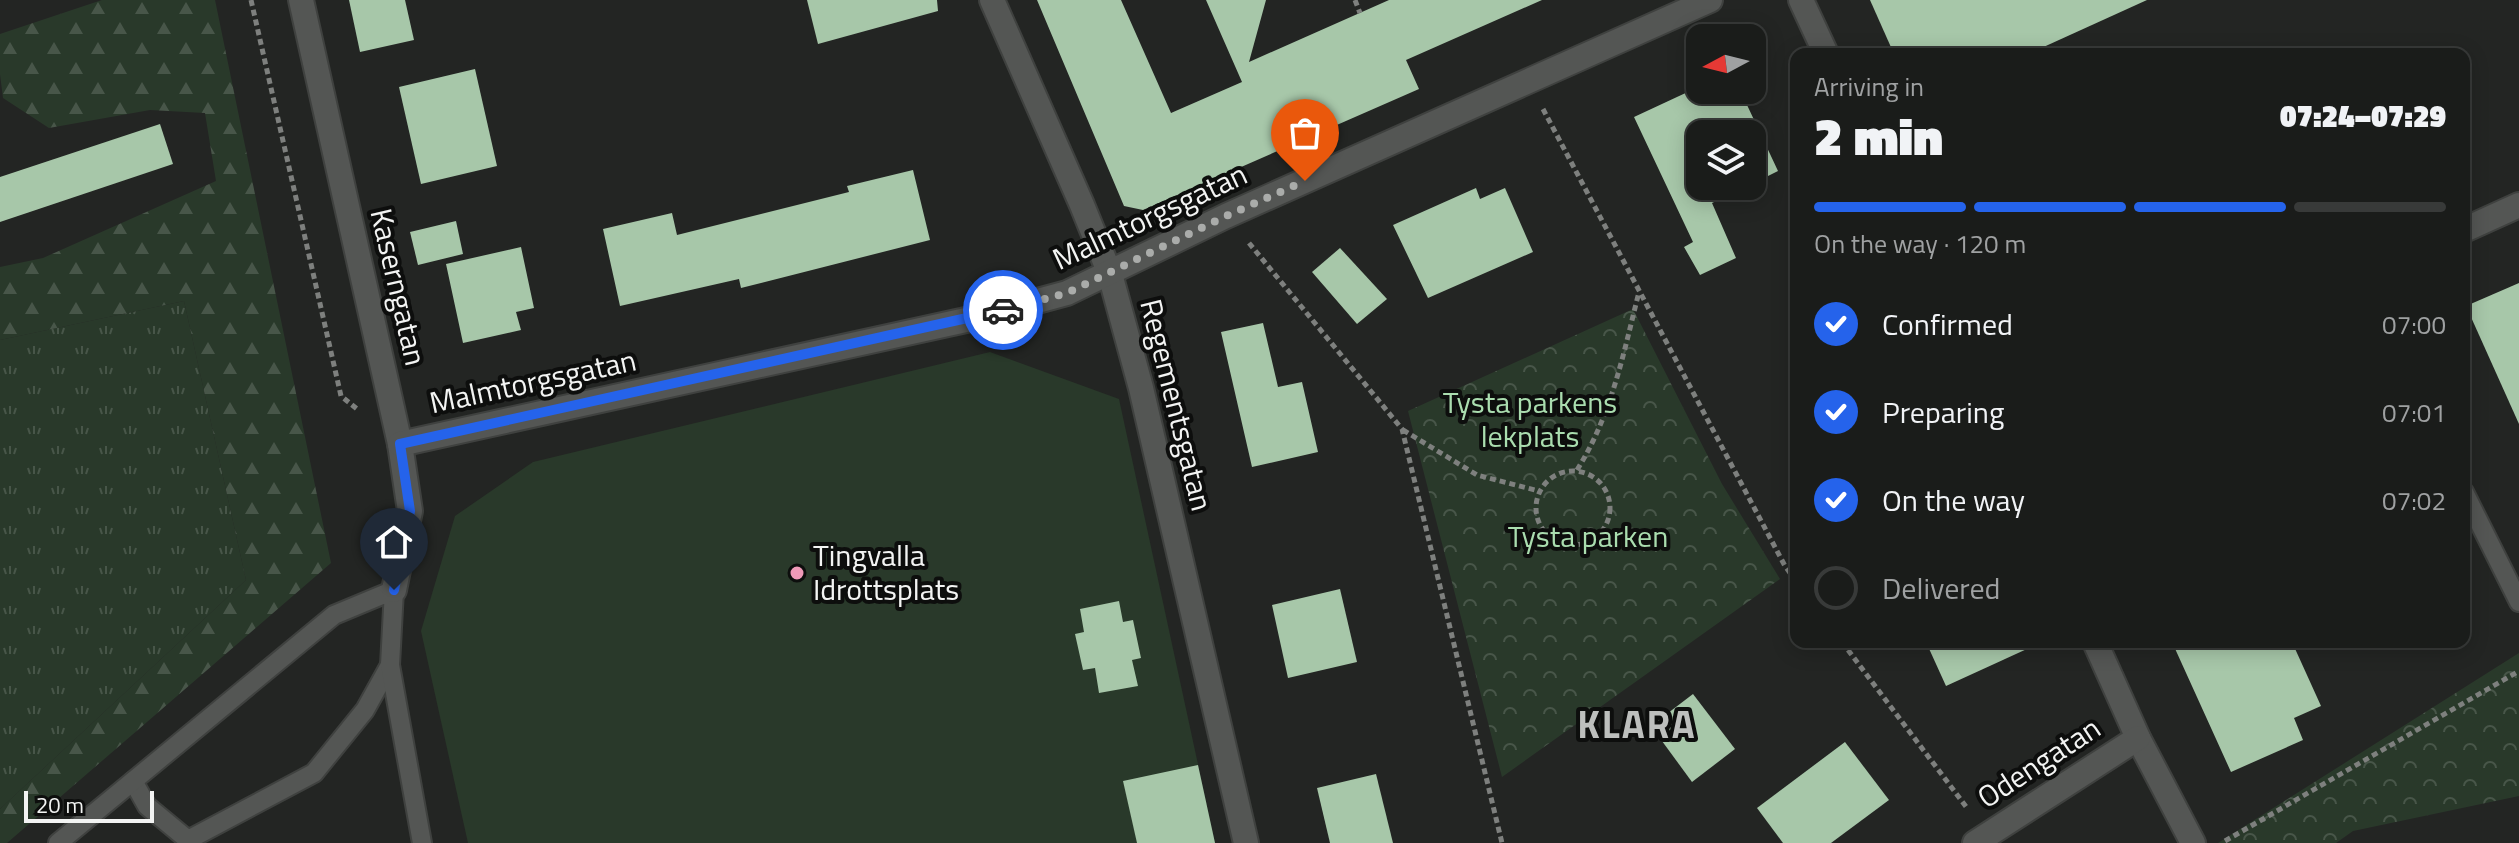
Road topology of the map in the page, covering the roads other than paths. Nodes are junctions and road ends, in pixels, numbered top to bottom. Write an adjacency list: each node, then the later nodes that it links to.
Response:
1 (301, 0): 9 (street, Kaserngatan)
2 (992, 0): 8 (street, Regementsgatan)
3 (1710, 0): 8 (street, Malmtorgsgatan)
4 (1801, 0): 5 (street)
5 (1823, 48)
6 (2519, 205): 7 (street)
7 (2470, 227)
8 (1110, 274): 9 (street, Malmtorgsgatan); 20 (street, Regementsgatan)
9 (400, 444): 11 (street, Kaserngatan)
10 (2470, 504): 12 (lane)
11 (394, 590): 14 (lane); 16 (lane)
12 (2519, 602)
13 (2098, 648): 15 (street)
14 (390, 665): 16 (lane); 19 (lane)
15 (2138, 738): 17 (street, Odengatan); 21 (street)
16 (133, 781): 18 (lane)
17 (1981, 839)
18 (58, 843)
19 (422, 843)
20 (1246, 843)
21 (2193, 843)

